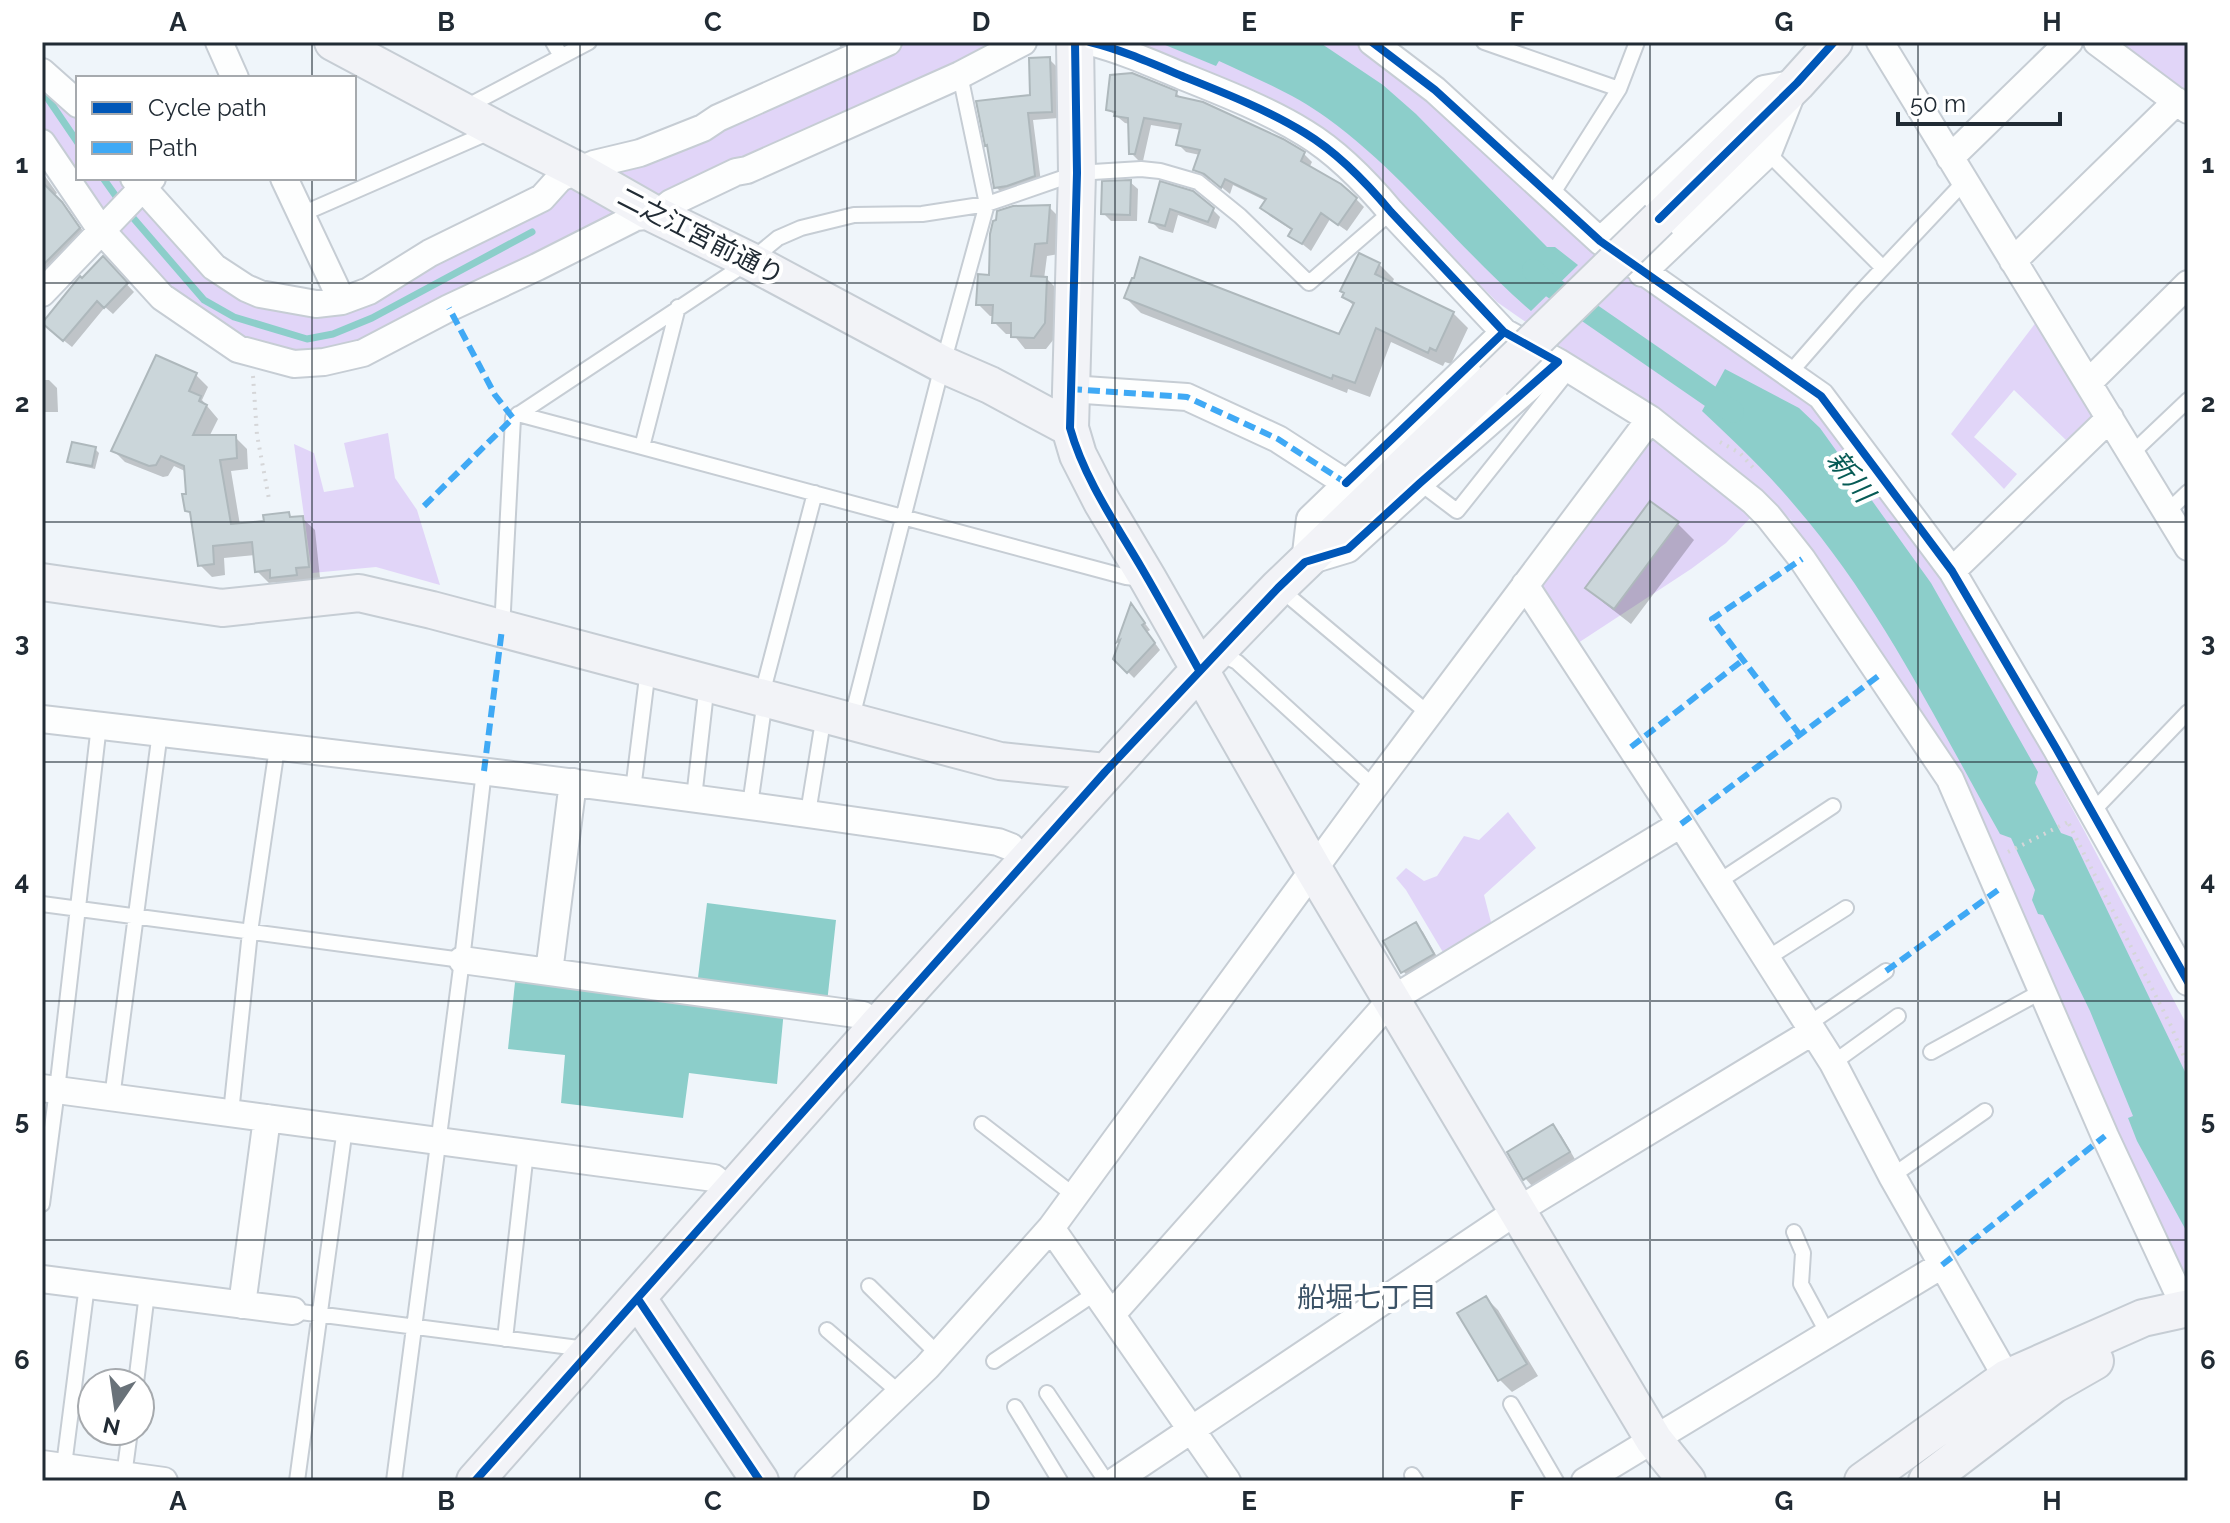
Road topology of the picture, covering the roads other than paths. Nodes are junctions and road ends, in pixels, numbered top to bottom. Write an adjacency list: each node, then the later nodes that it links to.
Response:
1 (219, 42): 19 (street)
2 (553, 42): 16 (lane)
3 (589, 42): 16 (lane)
4 (888, 42): 29 (street)
5 (1023, 42): 18 (street)
6 (1075, 42): 30 (street)
7 (1090, 42): 36 (street)
8 (1372, 42): 34 (street)
9 (1484, 42): 21 (lane)
10 (1637, 42): 21 (lane)
11 (1834, 42): 20 (street)
12 (1880, 42): 28 (street)
13 (2069, 42): 28 (street)
14 (2097, 42): 23 (street)
15 (349, 46): 24 (street, 二之江宮前通り)
16 (561, 56): 24 (lane)
17 (42, 72): 22 (street)
18 (960, 75): 35 (lane); 38 (street)
19 (233, 76)
20 (1797, 83): 27 (street); 40 (street); 69 (street, bridge)
21 (1619, 89): 34 (lane)
22 (76, 102)
23 (2182, 106): 42 (street)
24 (460, 110): 25 (street, 二之江宮前通り)
25 (496, 129): 29 (street, 二之江宮前通り); 37 (lane)
26 (42, 143): 39 (street)
27 (1768, 153): 43 (lane); 44 (street)
28 (1950, 158): 32 (street)
29 (577, 170): 38 (street, 二之江宮前通り); 47 (street)
30 (1077, 173): 35 (lane); 36 (lane); 54 (street)
31 (285, 180): 37 (street)
32 (1965, 181): 42 (street); 43 (lane)
33 (140, 186): 39 (street); 47 (street)
34 (1551, 196): 40 (street)
35 (987, 204): 41 (lane); 50 (lane)
36 (1391, 212): 49 (street)
37 (302, 214): 47 (street)
38 (656, 215): 39 (street); 41 (street, 二之江宮前通り)
39 (107, 224): 46 (street)
40 (1600, 241): 44 (street)
41 (750, 261): 48 (lane); 50 (street, 二之江宮前通り)
42 (2013, 261): 53 (street)
43 (1883, 268): 52 (lane)
44 (1642, 273): 52 (street)
45 (2188, 284): 53 (street)
46 (42, 293)
47 (342, 301)
48 (678, 307): 56 (lane); 60 (lane)
49 (1504, 332): 51 (street); 62 (street)
50 (944, 365): 59 (street, 二之江宮前通り); 67 (lane)
51 (1564, 366): 58 (street); 63 (street); 63 (lane)
52 (1788, 375): 70 (street)
53 (2088, 383): 57 (street)
54 (1070, 389): 59 (street); 62 (street)
55 (2188, 400): 61 (lane)
56 (518, 414): 60 (lane); 75 (lane)
57 (2110, 418): 61 (street); 70 (street)
58 (1650, 419): 73 (street); 111 (street)
59 (1070, 428): 71 (street)
60 (642, 447): 65 (lane)
61 (2131, 454): 66 (street)
62 (1346, 483): 69 (street)
63 (1420, 483): 69 (street)
64 (2188, 492): 66 (lane)
65 (815, 493): 67 (lane); 79 (lane)
66 (2167, 512): 68 (street)
67 (903, 517): 71 (lane); 82 (lane)
68 (2188, 547)
69 (1305, 562): 74 (street)
70 (1952, 571): 96 (street)
71 (1148, 579): 76 (street)
72 (42, 582): 75 (street)
73 (1525, 585): 81 (street); 97 (street)
74 (1278, 588): 76 (street); 81 (lane)
75 (502, 629): 77 (street)
76 (1208, 661): 88 (street); 90 (lane); 99 (street)
77 (648, 669): 78 (street); 91 (lane)
78 (707, 683): 79 (street); 92 (lane)
79 (763, 699): 82 (street); 93 (lane)
80 (2188, 712): 96 (lane)
81 (1429, 714): 90 (street)
82 (837, 718): 88 (street); 95 (lane)
83 (42, 720): 84 (street)
84 (99, 725): 85 (street); 103 (lane)
85 (160, 732): 86 (street); 104 (lane)
86 (277, 748): 87 (street); 105 (lane)
87 (484, 771): 89 (street); 107 (lane)
88 (1105, 772): 98 (street)
89 (573, 782): 91 (street); 109 (street)
90 (1374, 787): 99 (street)
91 (633, 790): 92 (street)
92 (694, 798): 93 (street)
93 (750, 805): 95 (street)
94 (1833, 806): 100 (lane)
95 (808, 813): 98 (street)
96 (2080, 817): 110 (street)
97 (1681, 824): 100 (street); 112 (street)
98 (1025, 862): 114 (street)
99 (1314, 870): 112 (street); 129 (street)
100 (1718, 882): 106 (street)
101 (42, 904): 103 (lane)
102 (1846, 908): 106 (lane)
103 (78, 909): 104 (lane); 118 (lane)
104 (136, 916): 105 (lane); 119 (lane)
105 (250, 932): 107 (lane); 121 (lane)
106 (1766, 959): 115 (street)
107 (462, 960): 109 (street); 125 (lane)
108 (1886, 971): 115 (lane)
109 (549, 972): 114 (street)
110 (2188, 982)
111 (2042, 991): 116 (lane); 142 (street)
112 (1391, 1000): 131 (street); 144 (street)
113 (1898, 1016): 117 (lane)
114 (877, 1026): 128 (street)
115 (1810, 1028): 117 (street); 131 (street)
116 (1931, 1052)
117 (1833, 1063): 127 (street)
118 (50, 1089): 119 (street); 130 (lane)
119 (112, 1098): 121 (street)
120 (1985, 1111): 127 (lane)
121 (231, 1113): 122 (street)
122 (267, 1118): 124 (street); 141 (street)
123 (982, 1124): 129 (lane)
124 (345, 1128): 125 (street); 145 (lane)
125 (438, 1140): 126 (street); 146 (lane)
126 (526, 1152): 128 (street); 149 (lane)
127 (1892, 1176): 134 (street)
128 (731, 1192): 140 (street)
129 (1075, 1196): 132 (street)
130 (42, 1204)
131 (1517, 1211): 159 (street); 160 (street)
132 (1051, 1228): 138 (street); 151 (street)
133 (1794, 1232): 148 (lane)
134 (1942, 1265): 148 (street); 154 (street)
135 (42, 1279): 136 (street)
136 (87, 1285): 139 (street); 162 (lane)
137 (869, 1286): 151 (lane)
138 (1097, 1292): 144 (street); 152 (lane)
139 (147, 1293): 141 (street); 153 (lane)
140 (638, 1299): 150 (street); 168 (street)
141 (242, 1305): 143 (street)
142 (2187, 1310): 154 (street); 178 (street)
143 (293, 1311): 145 (lane)
144 (1112, 1314): 159 (street)
145 (321, 1315): 146 (lane); 165 (lane)
146 (414, 1327): 149 (lane); 166 (lane)
147 (827, 1330): 155 (lane)
148 (1828, 1334): 160 (street)
149 (505, 1339): 150 (lane)
150 (592, 1350): 167 (street)
151 (938, 1354): 155 (street)
152 (994, 1361)
153 (138, 1367)
154 (2007, 1378): 177 (street)
155 (900, 1393): 169 (street)
156 (1047, 1393): 171 (lane)
157 (1511, 1404): 174 (lane)
158 (1015, 1407): 170 (lane)
159 (1193, 1430): 172 (street); 173 (street)
160 (1654, 1440): 175 (street); 176 (street)
161 (128, 1447): 163 (lane)
162 (56, 1471): 163 (street)
163 (124, 1476): 164 (street)
164 (164, 1481)
165 (297, 1481)
166 (394, 1481)
167 (475, 1481)
168 (760, 1481)
169 (808, 1481)
170 (1060, 1481)
171 (1106, 1481)
172 (1115, 1481)
173 (1227, 1481)
174 (1556, 1481)
175 (1585, 1481)
176 (1687, 1481)
177 (1863, 1481)
178 (1927, 1481)

